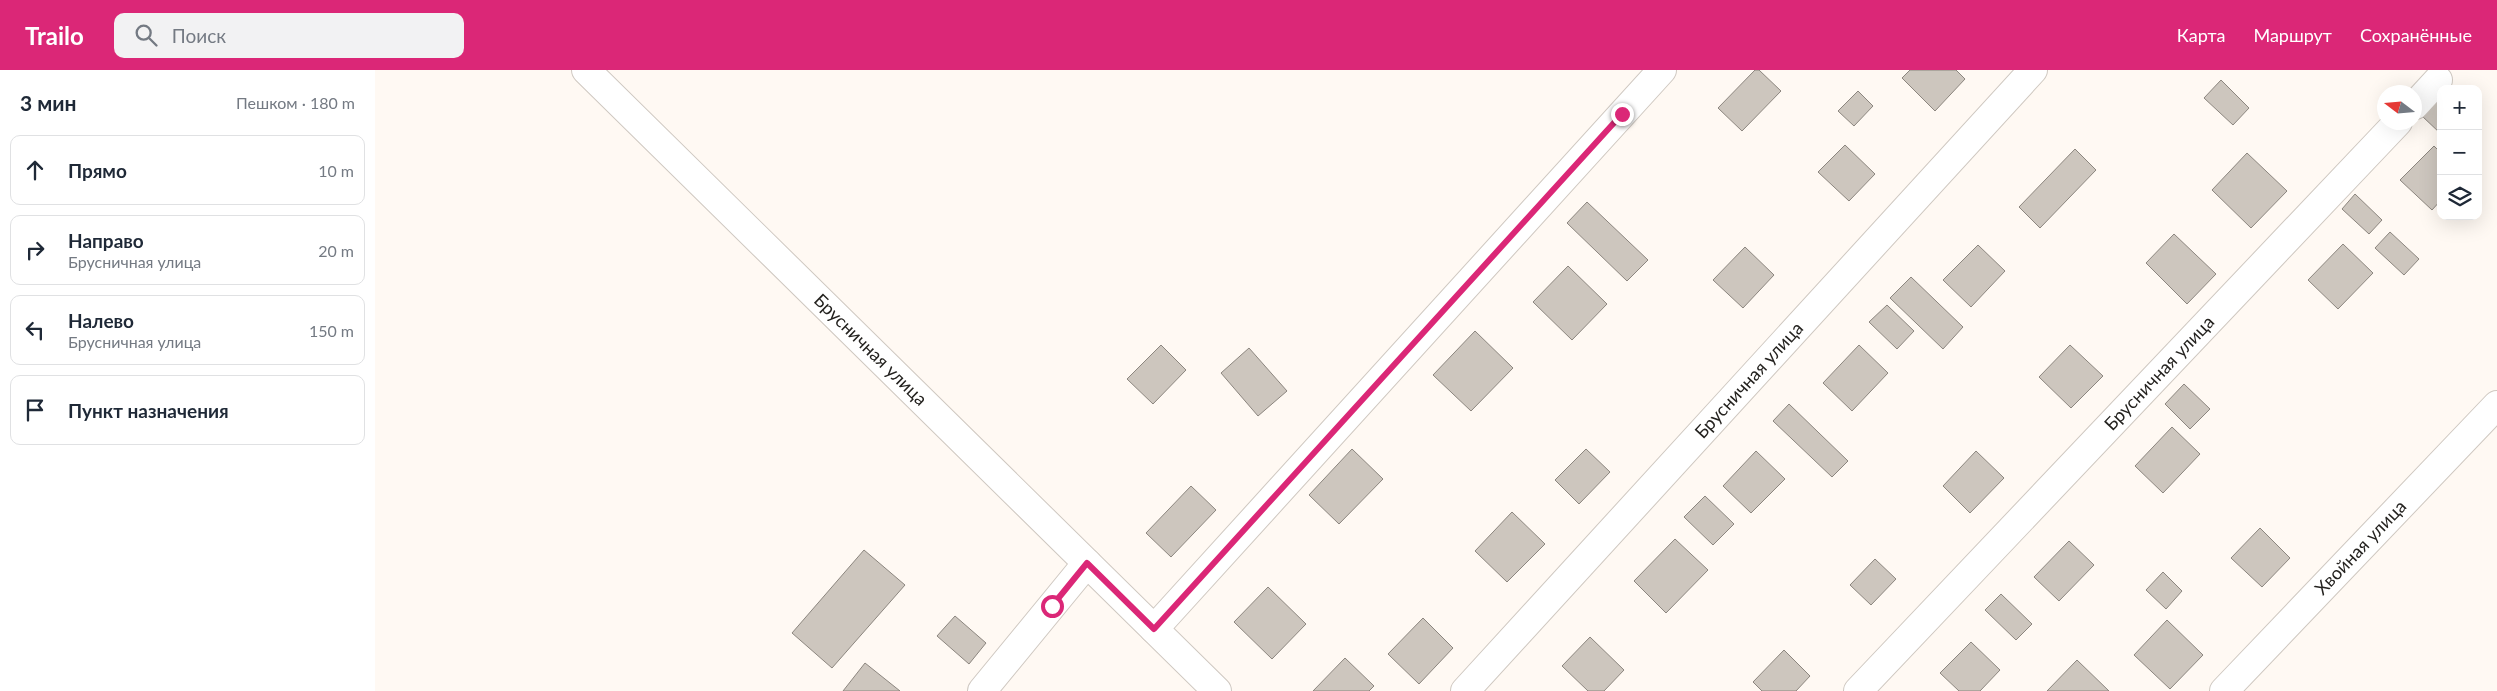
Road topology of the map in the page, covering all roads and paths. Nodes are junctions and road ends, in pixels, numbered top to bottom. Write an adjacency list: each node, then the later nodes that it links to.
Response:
1 (586, 70): 8 (street, Брусничная улица)
2 (1662, 70): 9 (street)
3 (2033, 70): 12 (street, Брусничная улица)
4 (2438, 80): 5 (street)
5 (2422, 97)
6 (2390, 130): 13 (street, Брусничная улица)
7 (2497, 405): 14 (street, Хвойная улица)
8 (1087, 563): 9 (street, Брусничная улица); 10 (street)
9 (1154, 629): 11 (street, Брусничная улица)
10 (982, 691)
11 (1217, 691)
12 (1465, 691)
13 (1858, 691)
14 (2224, 691)

